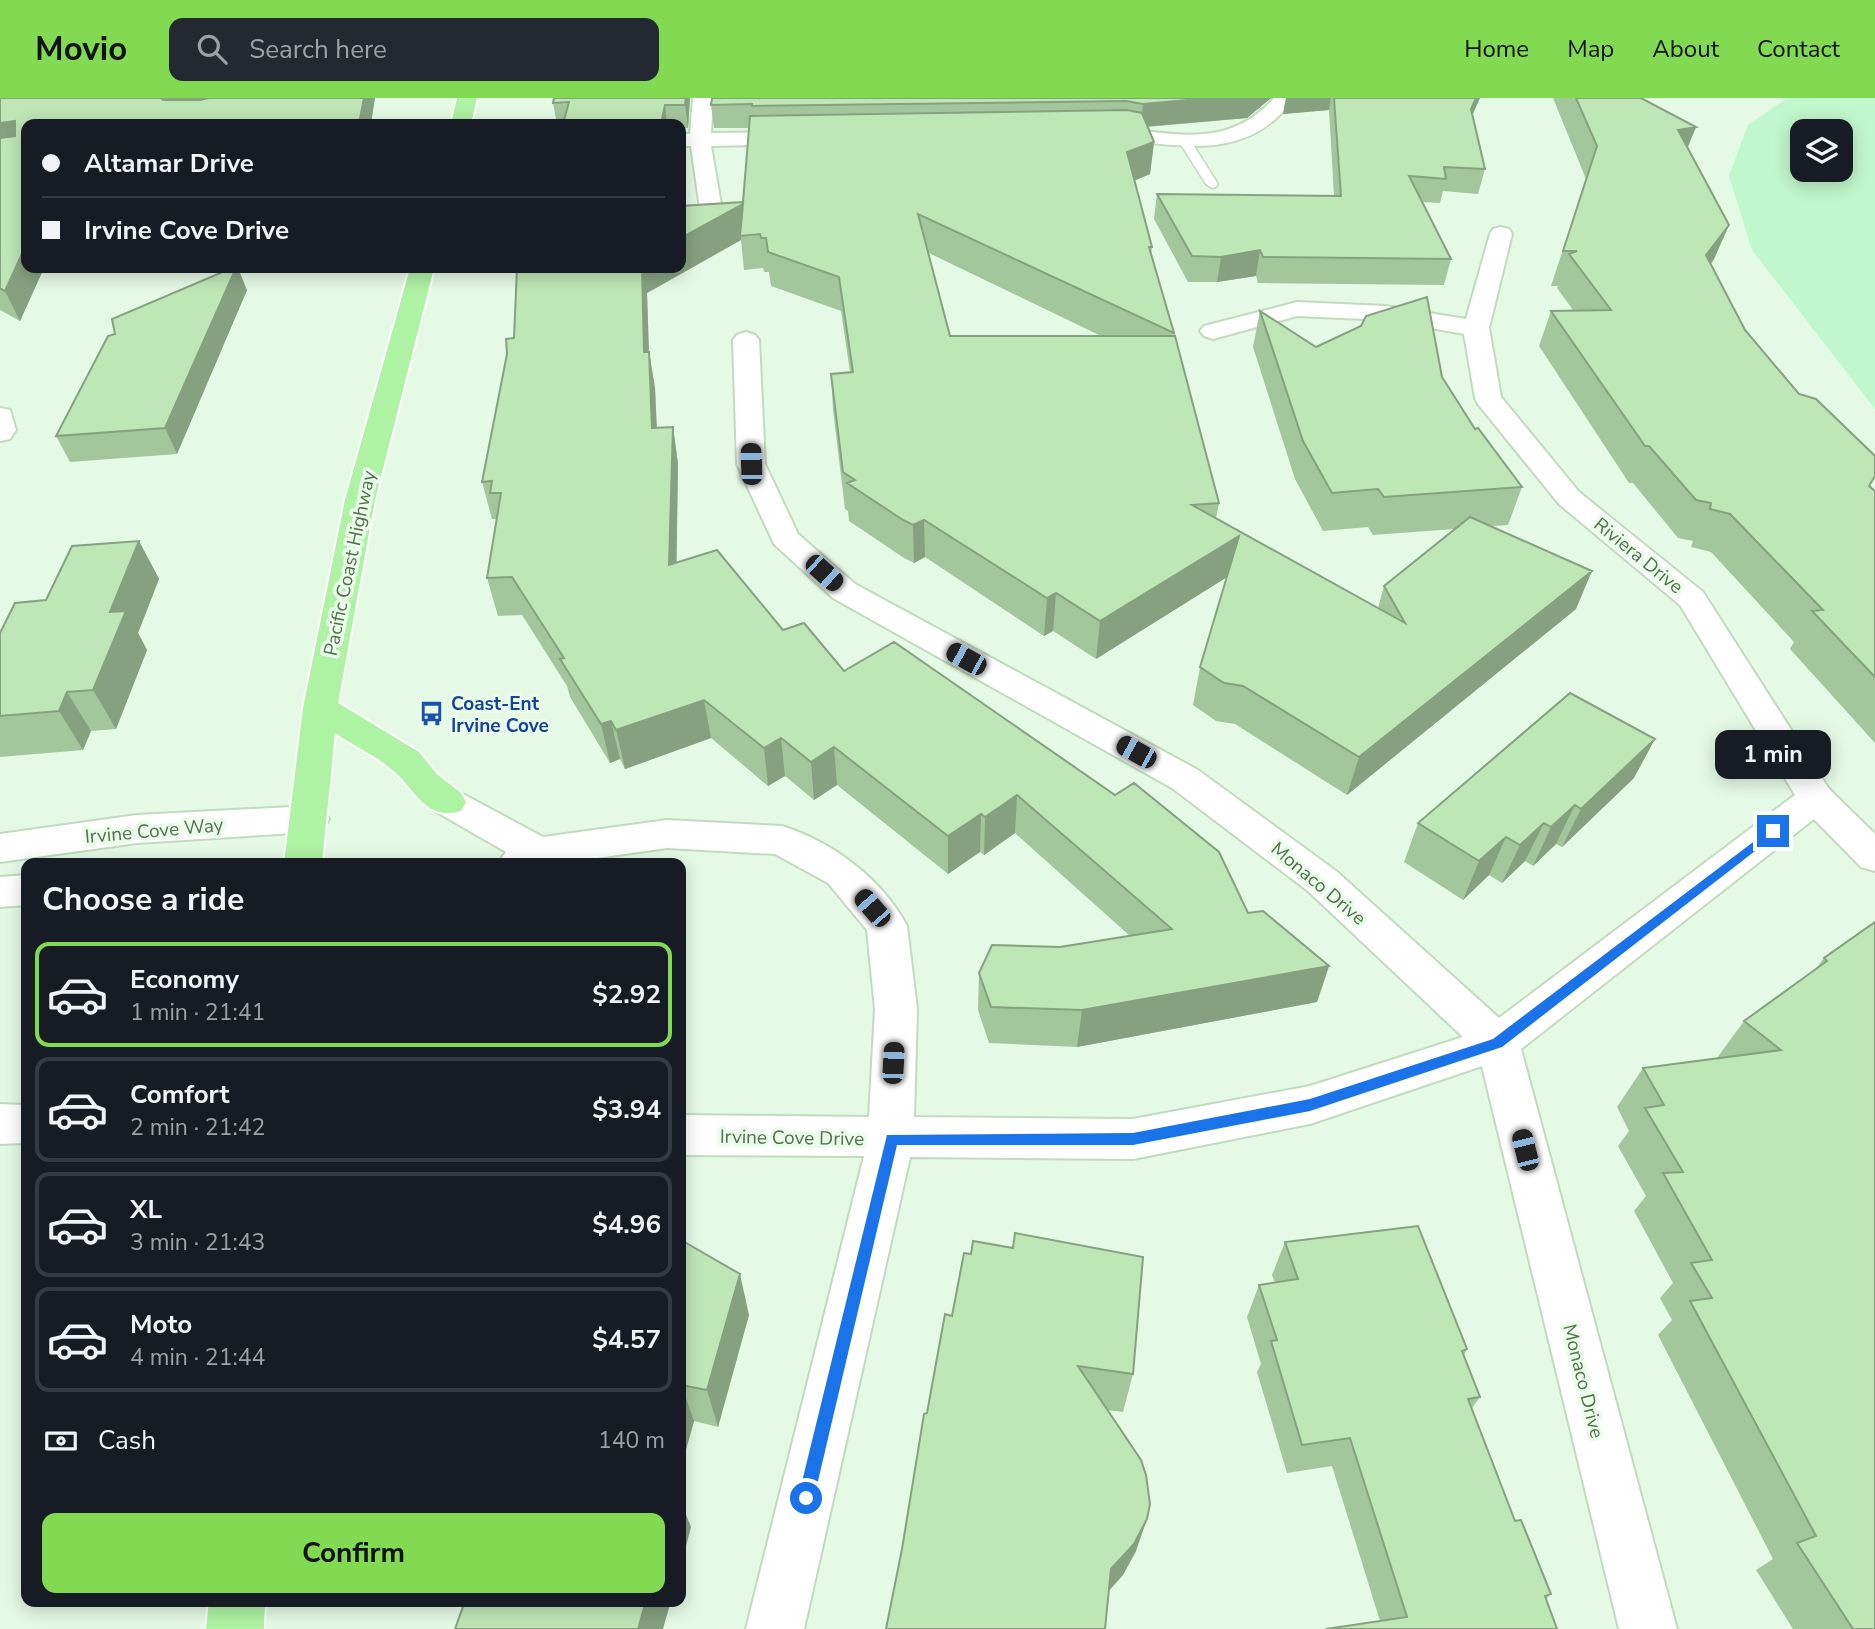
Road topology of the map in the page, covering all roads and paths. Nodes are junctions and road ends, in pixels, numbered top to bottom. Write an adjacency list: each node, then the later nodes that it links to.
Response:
1 (467, 98): 4 (highway)
2 (703, 98): 7 (street)
3 (1284, 98): 8 (street)
4 (462, 119)
5 (1083, 134): 8 (street)
6 (824, 138): 7 (street)
7 (691, 140): 10 (street)
8 (1185, 143): 9 (lane)
9 (1212, 184)
10 (712, 216)
11 (1501, 234): 13 (street, Riviera Drive)
12 (421, 273): 18 (highway, Pacific Coast Highway)
13 (1476, 328): 14 (street); 19 (street, Riviera Drive)
14 (1213, 331)
15 (747, 340): 28 (street, Monaco Drive)
16 (0, 416): 17 (street)
17 (0, 433)
18 (320, 708): 20 (highway); 21 (highway, Pacific Coast Highway)
19 (1815, 798): 24 (street, Riviera Drive); 28 (street, Irvine Cove Drive)
20 (448, 802): 23 (street)
21 (310, 819): 22 (street, Irvine Cove Way); 25 (highway, Pacific Coast Highway)
22 (0, 848)
23 (527, 857): 32 (street)
24 (1875, 857)
25 (304, 858)
26 (21, 890): 27 (street)
27 (0, 892)
28 (1497, 1043): 32 (street, Irvine Cove Drive); 36 (street, Monaco Drive)
29 (0, 1124): 30 (street)
30 (21, 1124)
31 (686, 1135): 32 (street, Irvine Cove Drive)
32 (891, 1139): 35 (street)
33 (237, 1607): 34 (highway)
34 (235, 1629)
35 (775, 1629)
36 (1648, 1629)

